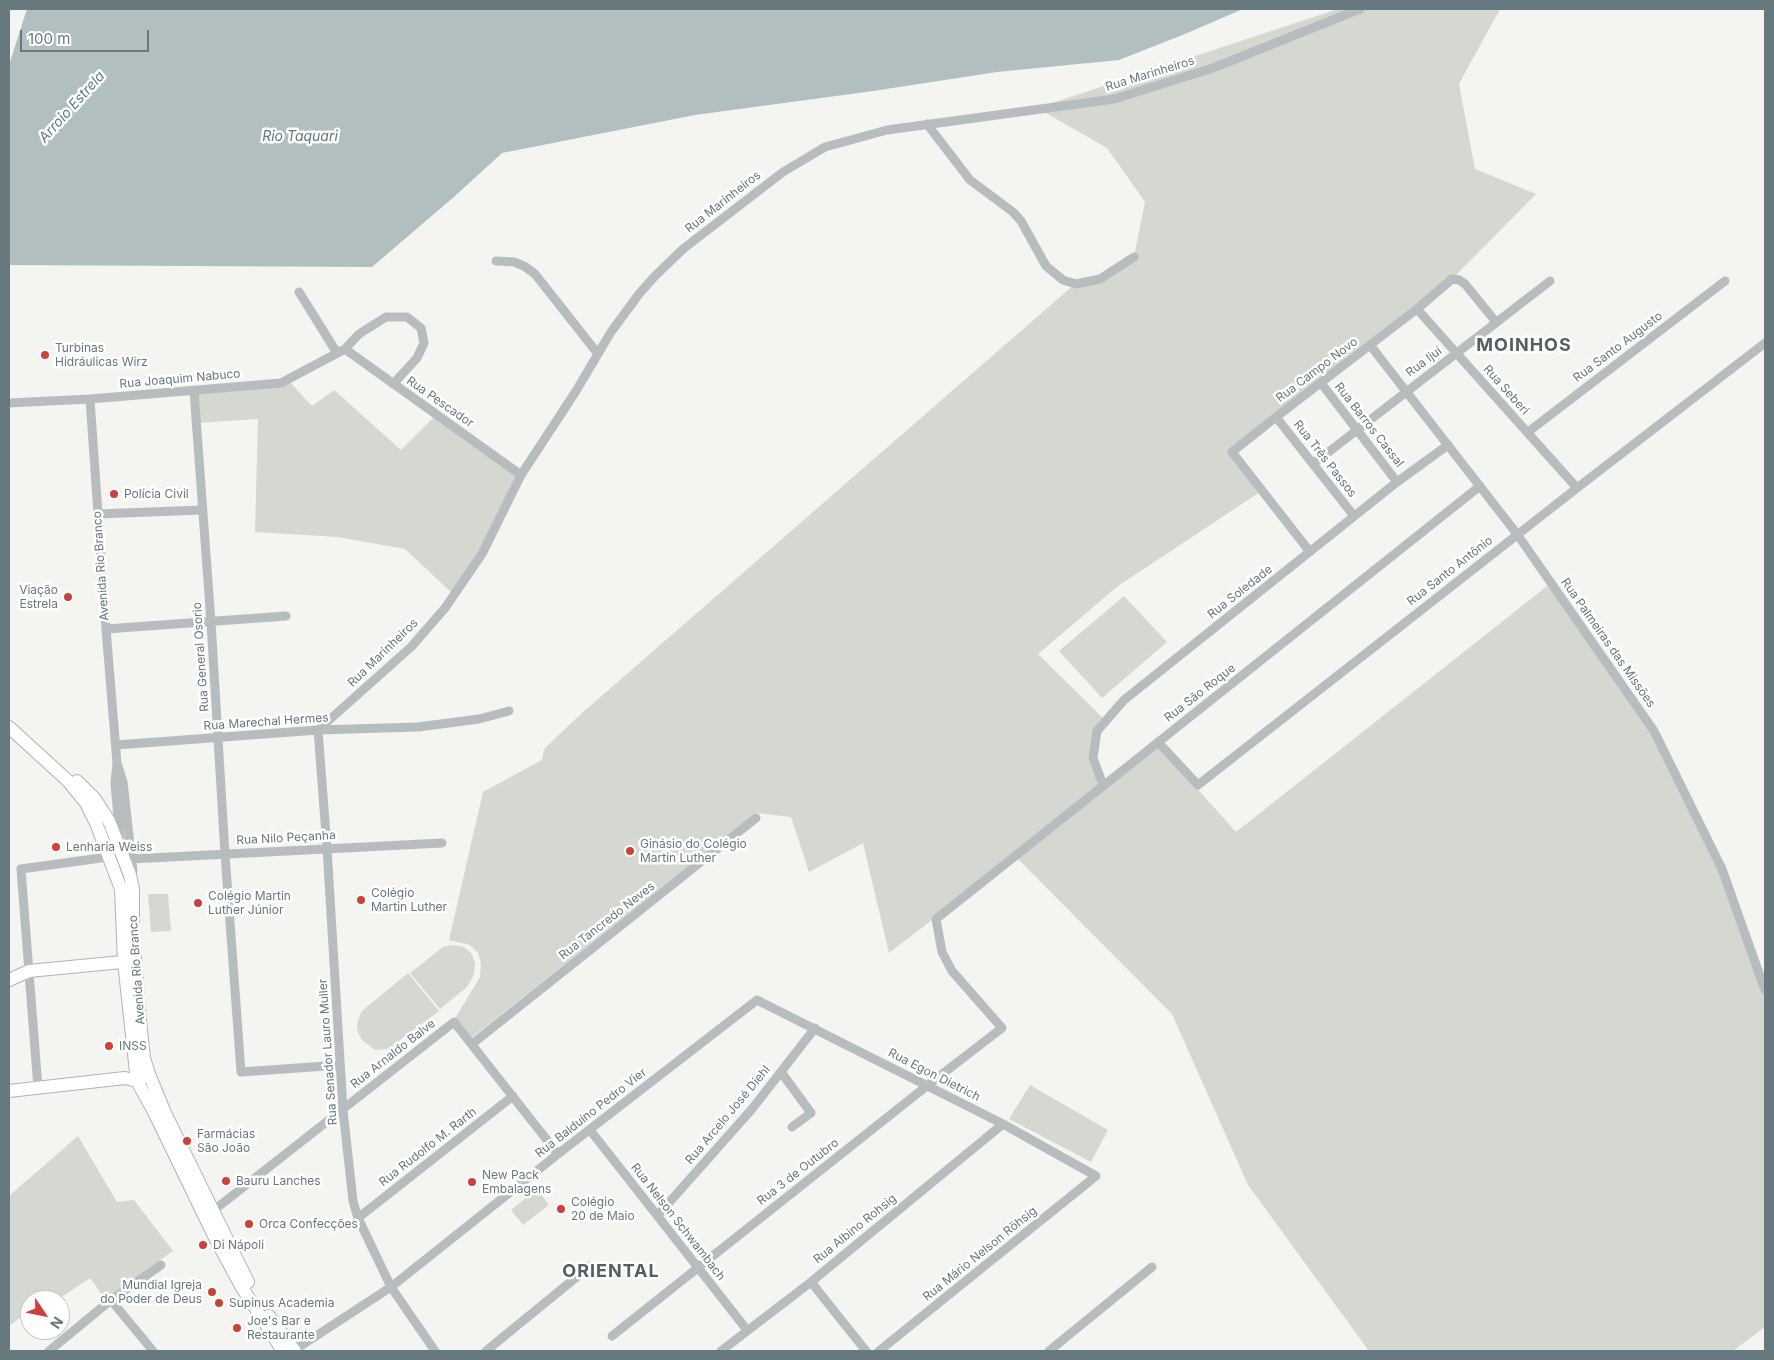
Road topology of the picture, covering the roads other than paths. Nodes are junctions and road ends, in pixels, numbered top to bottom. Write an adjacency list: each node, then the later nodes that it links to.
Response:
1 (1360, 9): 2 (street, Rua Marinheiros)
2 (928, 124): 3 (street); 14 (street, Rua Marinheiros)
3 (1134, 258)
4 (496, 261): 14 (street)
5 (1550, 281): 9 (street, Rua Ijuí)
6 (1725, 281): 23 (street, Rua Santo Augusto)
7 (299, 292): 12 (street)
8 (1417, 309): 9 (street, Rua Campo Novo); 11 (street, Rua Campo Novo); 13 (street, Rua Seberi)
9 (1496, 322): 13 (street, Rua Ijuí)
10 (1765, 343): 29 (street, Rua Santo Antônio)
11 (1370, 346): 15 (street, Rua Campo Novo); 18 (street, Rua Palmeiras das Missões)
12 (341, 351): 16 (street, Rua Pescador); 16 (street, Rua Joaquim Nabuco); 17 (street, Rua Joaquim Nabuco)
13 (1456, 353): 18 (street, Rua Ijuí); 23 (street, Rua Seberi)
14 (598, 354): 26 (street, Rua Marinheiros)
15 (1321, 382): 21 (street, Rua Campo Novo); 22 (street, Rua Barros Cassal)
16 (393, 384): 26 (street, Rua Pescador)
17 (194, 391): 19 (street, Rua Joaquim Nabuco); 30 (street, Rua General Osorio)
18 (1406, 391): 22 (street, Rua Ijuí); 24 (street, Rua Palmeiras das Missões)
19 (90, 399): 20 (street, Rua Joaquim Nabuco); 31 (street, Avenida Rio Branco)
20 (9, 403)
21 (1276, 417): 25 (street, Rua Três Passos); 34 (street, Rua Campo Novo)
22 (1357, 430): 25 (street, Rua Ijuí); 27 (street, Rua Barros Cassal)
23 (1528, 432): 29 (street, Rua Seberi)
24 (1448, 444): 27 (street, Rua Soledade); 28 (street, Rua Palmeiras das Missões)
25 (1313, 464): 32 (street, Rua Três Passos)
26 (521, 475): 40 (street, Rua Marinheiros)
27 (1397, 482): 32 (street, Rua Soledade)
28 (1480, 486): 33 (street, Rua Palmeiras das Missões); 42 (street, Rua São Roque)
29 (1576, 488): 33 (street, Rua Santo Antônio)
30 (202, 510): 31 (street); 36 (street, Rua General Osorio)
31 (98, 514): 37 (street, Avenida Rio Branco)
32 (1354, 516): 34 (street, Rua Soledade)
33 (1517, 534): 42 (street, Rua Santo Antônio); 56 (street, Rua Palmeiras das Missões)
34 (1310, 552): 45 (street, Rua Soledade)
35 (286, 616): 36 (street)
36 (211, 622): 37 (street); 41 (street, Rua General Osorio)
37 (106, 629): 43 (street, Avenida Rio Branco)
38 (509, 711): 40 (street, Rua Marechal Hermes)
39 (9, 727): 44 (main road)
40 (318, 730): 41 (street, Rua Marechal Hermes); 48 (street, Rua Senador Lauro Muller)
41 (218, 738): 43 (street, Rua Marechal Hermes); 49 (street, Rua General Osorio)
42 (1158, 742): 45 (street, Rua São Roque)
43 (116, 745): 50 (street, Avenida Rio Branco)
44 (42, 756): 50 (main road); 51 (main road)
45 (1103, 784): 59 (street, Rua São Roque)
46 (756, 818): 60 (street, Rua Tancredo Neves)
47 (442, 843): 48 (street, Rua Nilo Peçanha)
48 (327, 848): 49 (street, Rua Nilo Peçanha); 61 (street, Rua Senador Lauro Muller)
49 (225, 854): 50 (street, Rua Nilo Peçanha); 61 (street, Rua General Osorio)
50 (127, 855): 52 (main road)
51 (108, 857): 52 (main road); 54 (street)
52 (126, 889): 53 (main road, Avenida Rio Branco)
53 (129, 961): 54 (main road); 63 (main road, Avenida Rio Branco); 64 (main road, Avenida Rio Branco)
54 (29, 972): 55 (main road); 66 (street)
55 (9, 980)
56 (1765, 990)
57 (757, 1000): 58 (street, Rua Egon Dietrich); 72 (street, Rua Balduíno Pedro Vier)
58 (815, 1028): 62 (street, Rua Arcelo José Diehl); 65 (street, Rua Egon Dietrich)
59 (1002, 1028): 65 (street, Rua 3 de Outubro)
60 (472, 1044): 68 (street); 69 (street, Rua Arnaldo Balve)
61 (340, 1065): 69 (street, Rua Senador Lauro Muller)
62 (781, 1072): 71 (street); 76 (street, Rua Arcelo José Diehl)
63 (149, 1074): 64 (main road); 75 (main road, Avenida Rio Branco)
64 (137, 1081): 66 (main road); 75 (main road, Avenida Rio Branco)
65 (928, 1085): 70 (street, Rua Egon Dietrich); 80 (street, Rua 3 de Outubro)
66 (38, 1088): 67 (main road)
67 (9, 1091)
68 (513, 1096): 73 (street); 77 (street, Rua Rudolfo M. Rarth)
69 (343, 1110): 75 (street, Rua Arnaldo Balve); 77 (street, Rua Senador Lauro Muller)
70 (1003, 1124): 74 (street, Rua Egon Dietrich); 82 (street, Rua Albino Rohsig)
71 (792, 1127)
72 (590, 1130): 73 (street, Rua Balduíno Pedro Vier); 76 (street, Rua Nelson Schwambach)
73 (558, 1154): 83 (street, Rua Balduíno Pedro Vier)
74 (1096, 1176): 95 (street, Rua Mário Nelson Röhsig)
75 (209, 1214): 89 (main road, Avenida Rio Branco); 90 (main road, Avenida Rio Branco)
76 (658, 1215): 80 (street, Rua Nelson Schwambach)
77 (358, 1218): 83 (street, Rua Senador Lauro Muller)
78 (161, 1265): 84 (street)
79 (590, 1266): 92 (street)
80 (698, 1267): 85 (street, Rua Nelson Schwambach); 86 (street, Rua 3 de Outubro)
81 (1152, 1267): 96 (street)
82 (811, 1282): 85 (street, Rua Albino Rohsig); 94 (street)
83 (391, 1287): 90 (street, Rua Balduíno Pedro Vier); 91 (street, Rua Senador Lauro Muller)
84 (111, 1300): 87 (street); 88 (street)
85 (747, 1330): 93 (street, Rua Albino Rohsig)
86 (612, 1336)
87 (49, 1351)
88 (153, 1351)
89 (283, 1351)
90 (294, 1351)
91 (435, 1351)
92 (486, 1351)
93 (721, 1351)
94 (866, 1351)
95 (879, 1351)
96 (1049, 1351)

